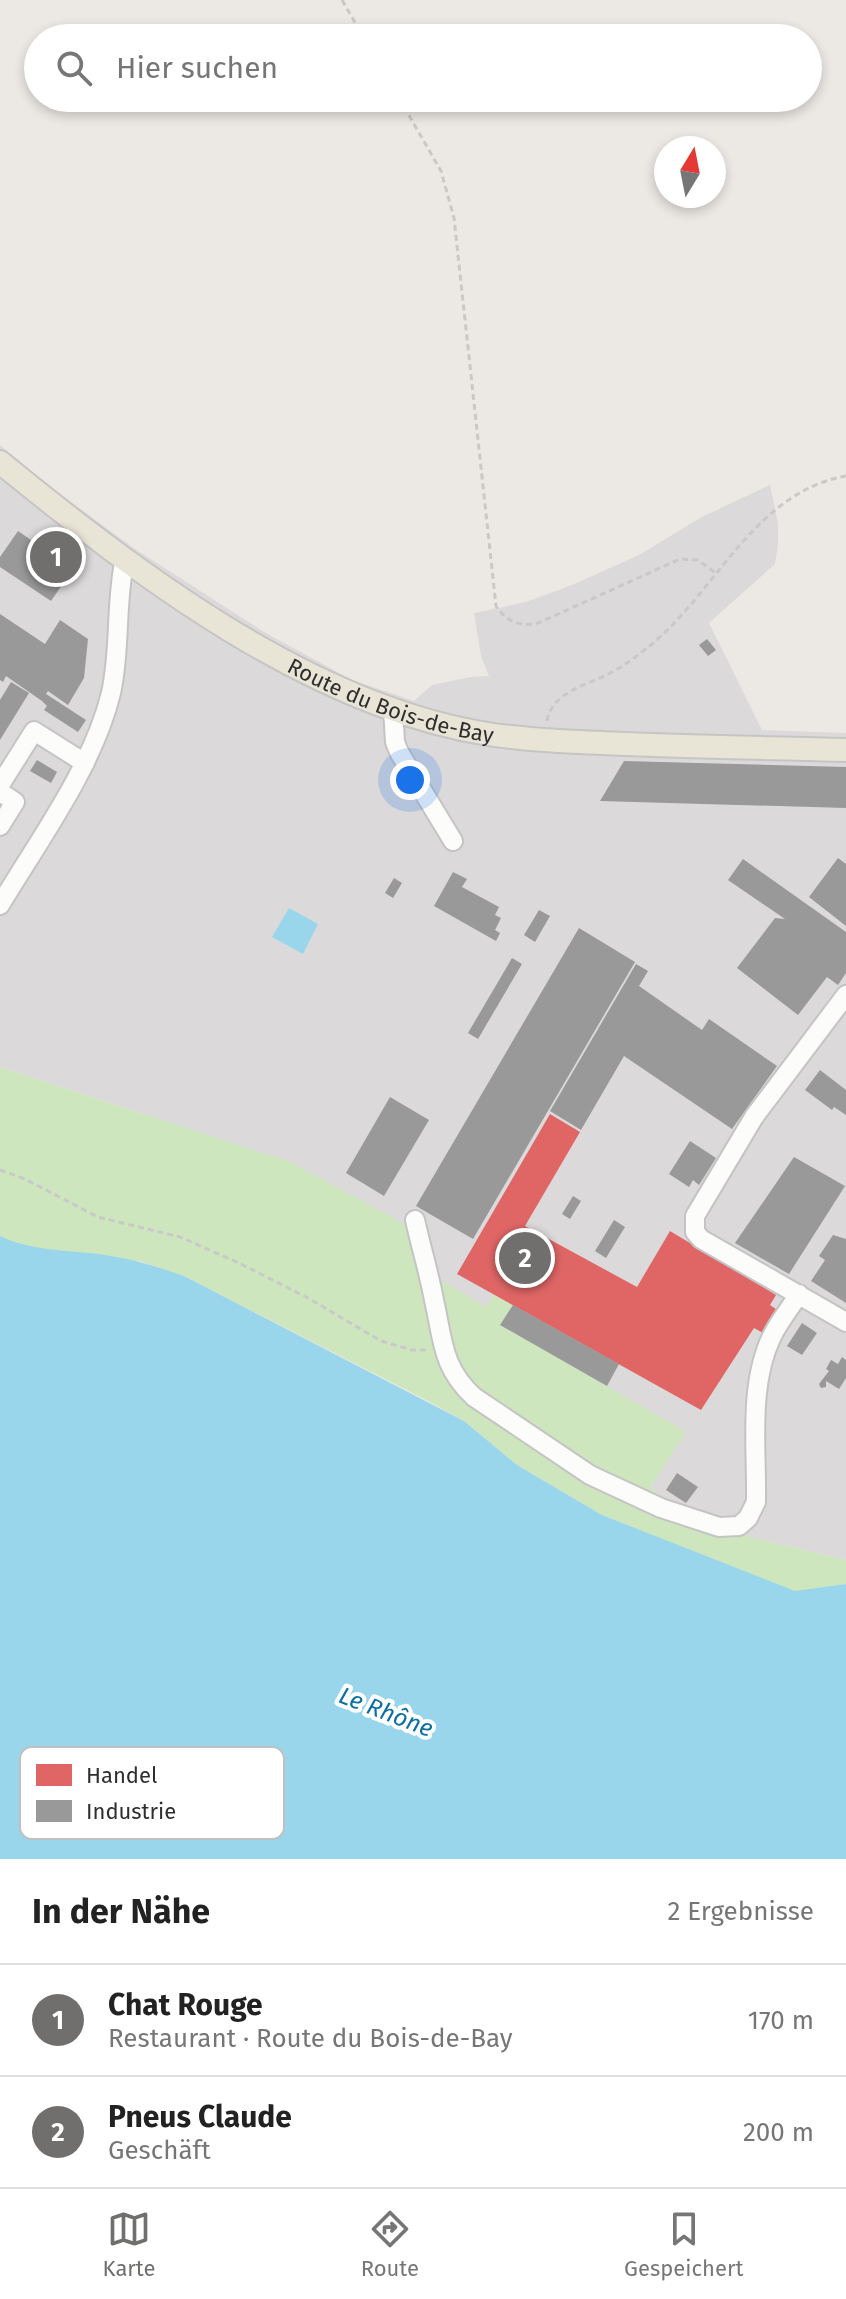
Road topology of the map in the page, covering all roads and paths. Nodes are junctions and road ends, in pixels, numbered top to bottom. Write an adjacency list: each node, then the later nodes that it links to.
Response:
1 (342, 0): 2 (path)
2 (356, 24)
3 (407, 112): 7 (path)
4 (0, 462): 6 (main road, Route du Bois-de-Bay)
5 (846, 476): 7 (path)
6 (125, 558): 8 (main road, Route du Bois-de-Bay); 11 (lane)
7 (717, 574): 9 (path)
8 (393, 709): 9 (main road, Route du Bois-de-Bay); 15 (lane)
9 (543, 740): 10 (main road, Route du Bois-de-Bay)
10 (846, 750)
11 (85, 763): 12 (lane); 16 (lane)
12 (0, 785)
13 (0, 792): 14 (lane)
14 (0, 826)
15 (453, 841)
16 (0, 905)
17 (846, 995): 20 (lane)
18 (0, 1170): 22 (path)
19 (415, 1220): 22 (lane)
20 (799, 1294): 21 (lane); 22 (lane)
21 (846, 1322)
22 (443, 1349)

